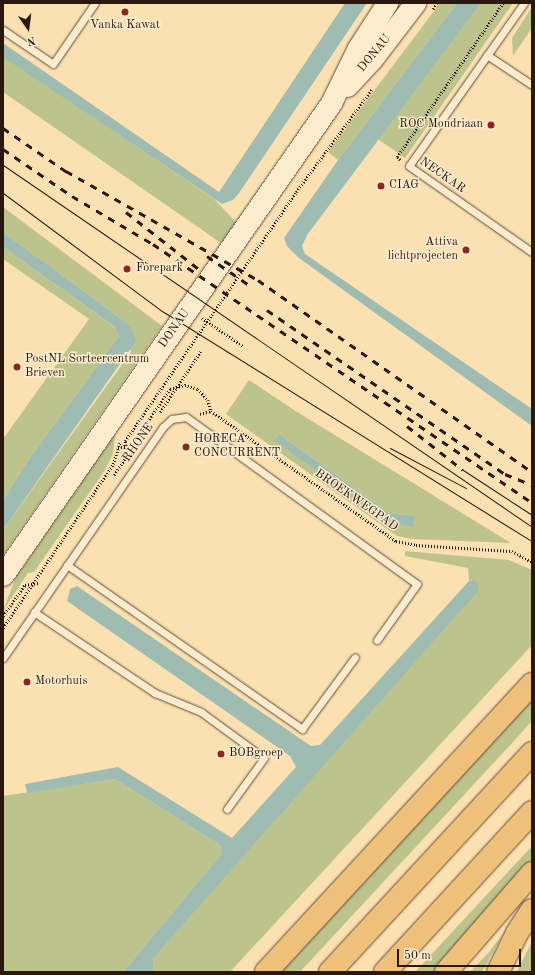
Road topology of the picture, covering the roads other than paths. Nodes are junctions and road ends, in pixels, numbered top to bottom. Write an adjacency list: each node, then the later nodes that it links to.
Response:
1 (95, 3): 5 (lane)
2 (387, 3): 8 (main road, DONAU)
3 (524, 3): 6 (lane, NECKAR)
4 (421, 9): 8 (main road, DONAU)
5 (3, 30)
6 (487, 55): 7 (lane); 9 (lane, NECKAR)
7 (532, 85)
8 (331, 103): 11 (main road, DONAU)
9 (531, 248)
10 (67, 565): 12 (lane, RHONE); 13 (lane, RHONE); 14 (lane)
11 (3, 576)
12 (34, 612): 15 (lane, RHONE); 18 (lane)
13 (377, 640)
14 (356, 657)
15 (3, 658)
16 (532, 684): 22 (highway)
17 (532, 752): 23 (highway)
18 (228, 809)
19 (532, 812): 24 (highway)
20 (532, 873): 25 (highway)
21 (532, 910): 26 (highway)
22 (266, 972)
23 (330, 972)
24 (385, 972)
25 (446, 972)
26 (498, 972)

